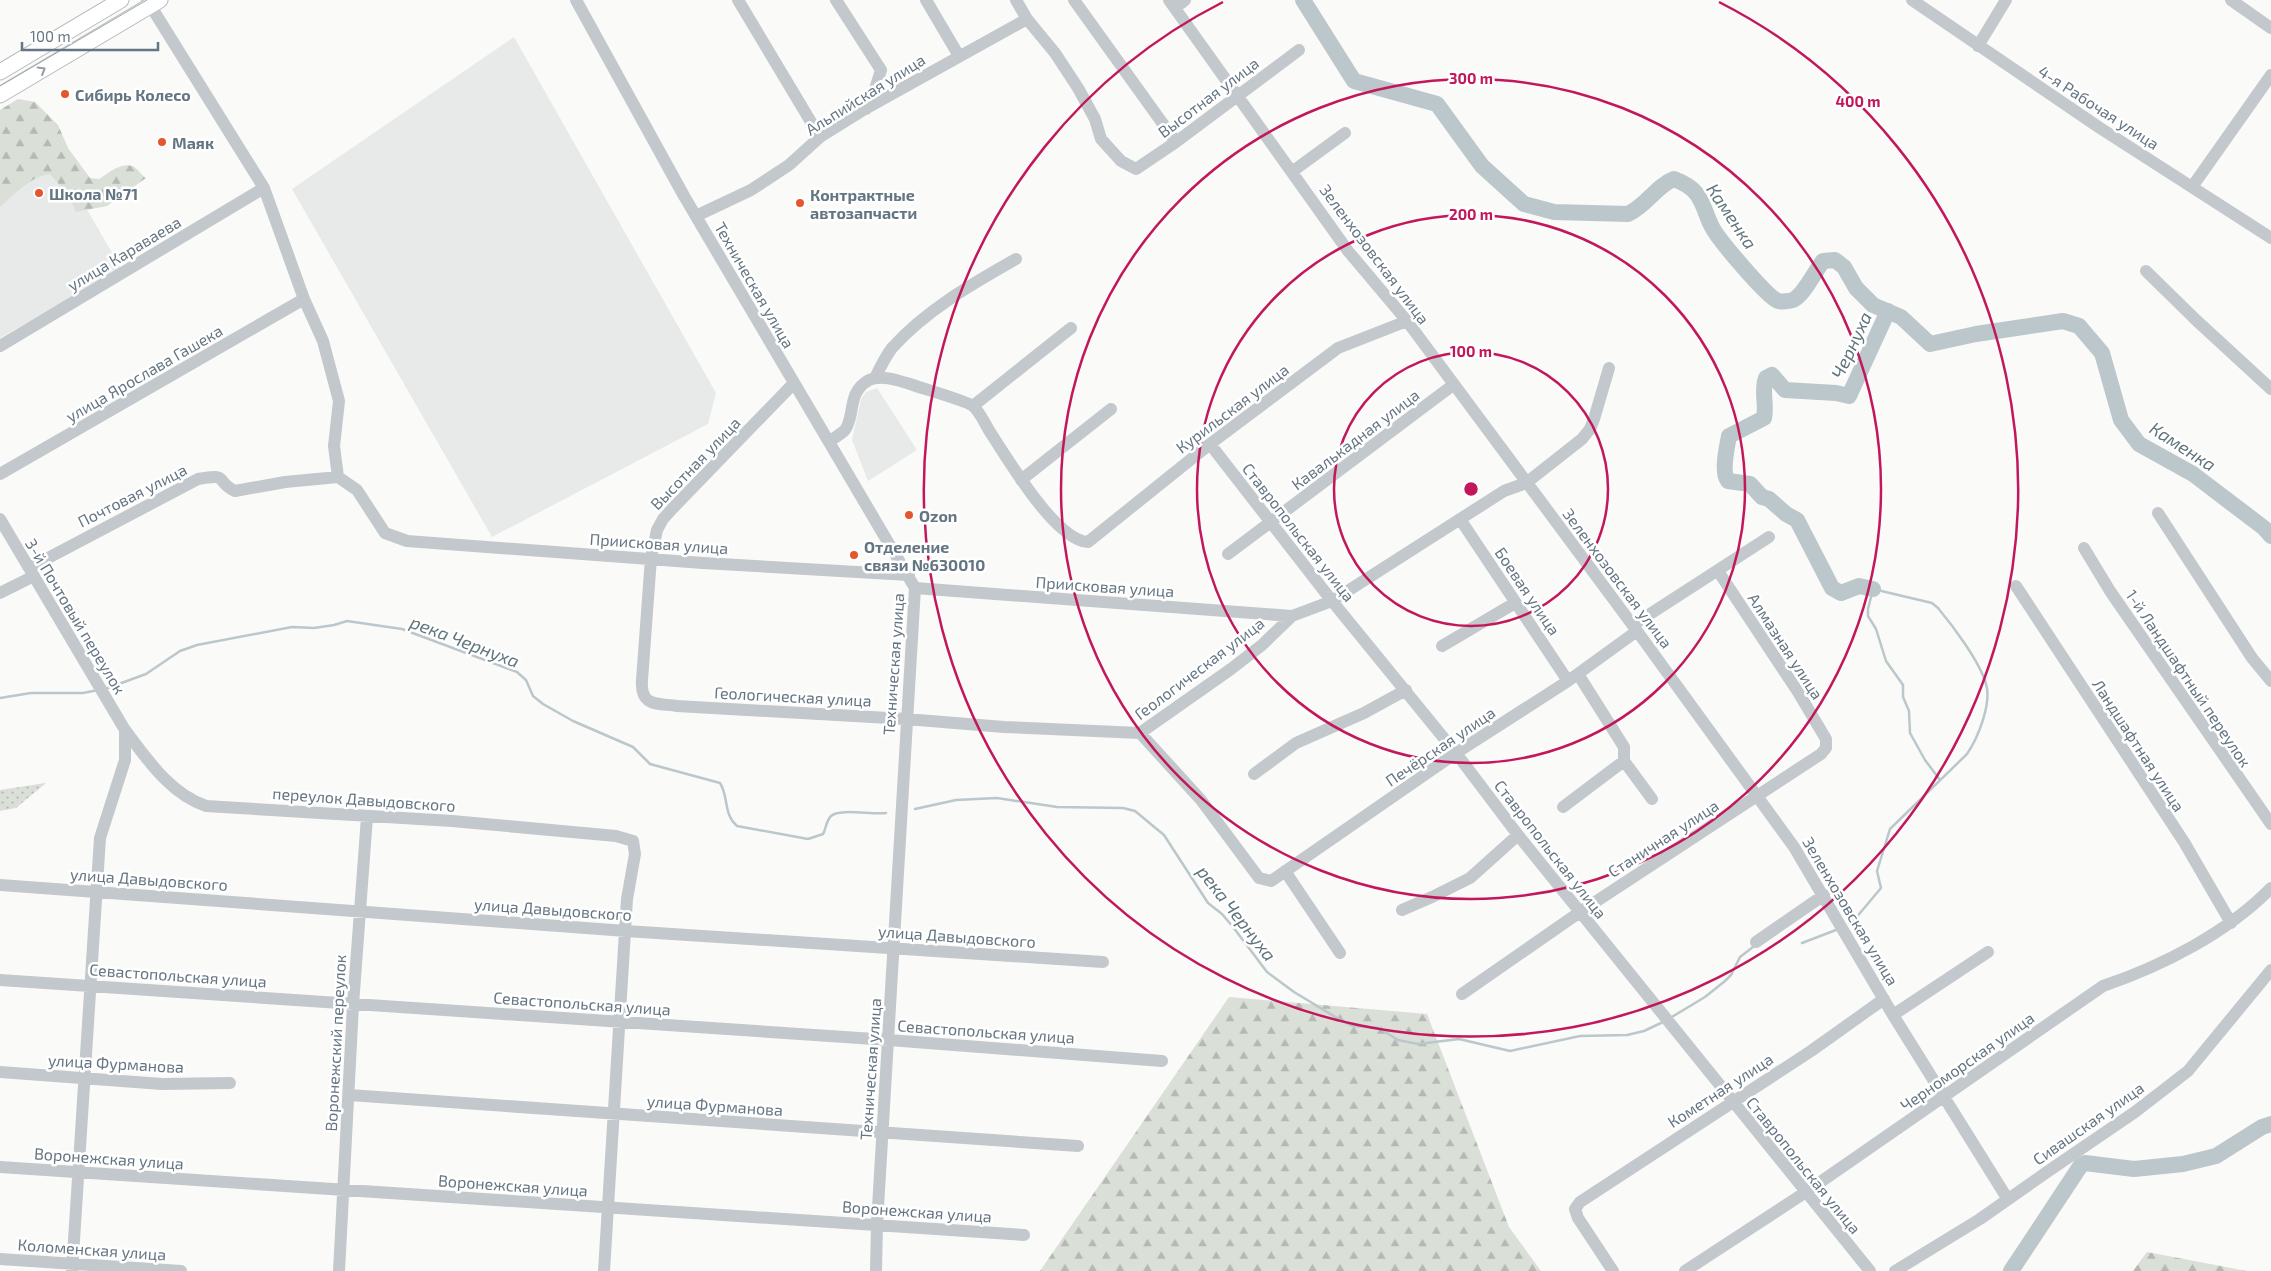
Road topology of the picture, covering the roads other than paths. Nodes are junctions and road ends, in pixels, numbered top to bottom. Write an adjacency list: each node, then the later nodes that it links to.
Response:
1 (121, 0): 18 (main road)
2 (576, 0): 29 (street, Техническая улица)
3 (738, 0): 24 (street)
4 (836, 0): 22 (street)
5 (926, 0): 17 (street)
6 (1016, 0): 13 (street)
7 (1074, 0): 25 (street)
8 (1912, 0): 15 (street, 4-я Рабочая улица)
9 (2006, 0): 15 (street)
10 (2231, 0): 14 (street)
11 (153, 2): 20 (main road, one-way to 11); 28 (street)
12 (1176, 3): 21 (street, Зеленхозовская улица)
13 (1027, 19): 17 (street, Альпийская улица); 25 (street, Высотная улица)
14 (2271, 28)
15 (1978, 46): 27 (street, 4-я Рабочая улица)
16 (1299, 50): 21 (street, Высотная улица)
17 (960, 56): 22 (street, Альпийская улица)
18 (0, 72)
19 (2271, 75): 27 (street)
20 (0, 95)
21 (1237, 95): 25 (street, Высотная улица); 26 (street, Зеленхозовская улица)
22 (865, 109): 24 (street, Альпийская улица)
23 (1345, 133): 26 (street)
24 (820, 137): 29 (street, Альпийская улица)
25 (1176, 142)
26 (1293, 171): 34 (street, Зеленхозовская улица)
27 (2192, 187): 30 (street, 4-я Рабочая улица)
28 (264, 188): 33 (street); 36 (street, улица Караваева)
29 (696, 216): 39 (street, Техническая улица)
30 (2271, 238)
31 (1016, 259): 38 (street)
32 (2146, 271): 41 (street)
33 (304, 299): 46 (street, улица Ярослава Гашека); 47 (street)
34 (1407, 322): 40 (street, Зеленхозовская улица); 45 (street, Курильская улица)
35 (1071, 328): 42 (street)
36 (0, 346)
37 (1609, 368): 49 (street, Геологическая улица)
38 (875, 378): 42 (street); 44 (street)
39 (794, 384): 44 (street, Техническая улица); 57 (street, Высотная улица)
40 (1453, 385): 49 (street, Зеленхозовская улица); 53 (street, Кавалькадная улица)
41 (2271, 389)
42 (973, 406): 48 (street)
43 (1111, 409): 48 (street)
44 (830, 441): 60 (street, Техническая улица)
45 (1210, 444): 48 (street, Курильская улица); 53 (street, Ставропольская улица)
46 (0, 474)
47 (338, 477): 57 (street, Приисковая улица); 59 (street, Почтовая улица)
48 (1021, 480)
49 (1526, 483): 52 (street, Геологическая улица); 67 (street, Зеленхозовская улица)
50 (2158, 513): 70 (street)
51 (0, 519): 59 (street, 3-й Почтовый переулок)
52 (1460, 519): 64 (street, Геологическая улица); 65 (street, Боевая улица)
53 (1270, 522): 56 (street, Кавалькадная улица); 64 (street, Ставропольская улица)
54 (1769, 537): 58 (street, Печёрская улица)
55 (2084, 548): 84 (street, 1-й Ландшафтный переулок)
56 (1228, 554)
57 (651, 558): 60 (street, Приисковая улица); 72 (street, Высотная улица)
58 (1718, 571): 67 (street, Печёрская улица); 76 (street, Алмазная улица)
59 (31, 572): 63 (street, Почтовая улица); 74 (street, 3-й Почтовый переулок)
60 (909, 575): 62 (street, Техническая улица)
61 (2016, 586): 94 (street, Ландшафтная улица)
62 (915, 588): 66 (street, Приисковая улица); 73 (street, Техническая улица)
63 (0, 593)
64 (1332, 600): 66 (street, Геологическая улица); 71 (street, Ставропольская улица)
65 (1515, 603): 68 (street); 69 (street, Боевая улица)
66 (1292, 616): 75 (street, Геологическая улица)
67 (1635, 628): 69 (street, Печёрская улица); 80 (street, Зеленхозовская улица)
68 (1442, 646)
69 (1573, 678): 77 (street, Печёрская улица); 78 (street, Боевая улица)
70 (2271, 681)
71 (1406, 690): 77 (street, Ставропольская улица); 79 (street)
72 (644, 698): 73 (street, Геологическая улица)
73 (906, 718): 75 (street, Геологическая улица); 97 (street, Техническая улица)
74 (125, 730): 83 (street, переулок Давыдовского); 89 (street)
75 (1140, 733): 86 (street, Печёрская улица)
76 (1826, 740): 80 (street, Станичная улица)
77 (1456, 753): 85 (street, Ставропольская улица); 86 (street, Печёрская улица)
78 (1624, 761): 81 (street, Боевая улица); 82 (street)
79 (1254, 774)
80 (1756, 796): 90 (street, Зеленхозовская улица); 93 (street, Станичная улица)
81 (1652, 799)
82 (1563, 807)
83 (368, 816): 92 (street, Воронежский переулок); 95 (street, переулок Давыдовского)
84 (2271, 824)
85 (1518, 835): 91 (street); 93 (street, Ставропольская улица)
86 (1285, 871): 99 (street)
87 (0, 885): 89 (street, улица Давыдовского)
88 (2271, 888): 94 (street, Черноморская улица)
89 (97, 891): 92 (street, улица Давыдовского); 103 (street)
90 (1824, 895): 96 (street); 105 (street, Зеленхозовская улица)
91 (1402, 910)
92 (360, 911): 95 (street, улица Давыдовского); 106 (street, Воронежский переулок)
93 (1580, 912): 104 (street, Станичная улица); 116 (street, Ставропольская улица)
94 (2231, 924): 115 (street, Черноморская улица)
95 (626, 931): 97 (street, улица Давыдовского); 108 (street)
96 (1756, 942)
97 (894, 948): 100 (street, улица Давыдовского); 109 (street, Техническая улица)
98 (1988, 952): 107 (street)
99 (1340, 953)
100 (1103, 962)
101 (2271, 970): 124 (street, Сивашская улица)
102 (0, 980): 103 (street, Севастопольская улица)
103 (92, 984): 106 (street, Севастопольская улица); 112 (street)
104 (1462, 994)
105 (1884, 999): 107 (street, Зеленхозовская улица); 116 (street, Кометная улица)
106 (353, 1005): 108 (street, Севастопольская улица); 114 (street, Воронежский переулок)
107 (1893, 1015): 115 (street, Зеленхозовская улица)
108 (620, 1022): 109 (street, Севастопольская улица); 117 (street)
109 (889, 1040): 110 (street, Севастопольская улица); 118 (street, Техническая улица)
110 (1162, 1061)
111 (0, 1072): 112 (street, улица Фурманова)
112 (86, 1078): 113 (street, улица Фурманова); 121 (street)
113 (230, 1083)
114 (349, 1095): 117 (street, улица Фурманова); 122 (street, Воронежский переулок)
115 (1943, 1097): 123 (street, Черноморская улица); 124 (street, Зеленхозовская улица)
116 (1732, 1102): 123 (street, Ставропольская улица); 134 (street, Кометная улица)
117 (614, 1114): 118 (street, улица Фурманова); 125 (street)
118 (882, 1132): 119 (street, улица Фурманова); 126 (street, Техническая улица)
119 (1078, 1146)
120 (0, 1167): 121 (street, Воронежская улица)
121 (80, 1172): 122 (street, Воронежская улица); 129 (street)
122 (343, 1190): 125 (street, Воронежская улица); 131 (street, Воронежский переулок)
123 (1806, 1192): 135 (street, Черноморская улица); 136 (street, Ставропольская улица)
124 (2007, 1198): 137 (street, Сивашская улица)
125 (608, 1208): 126 (street, Воронежская улица); 132 (street)
126 (877, 1224): 127 (street, Воронежская улица); 133 (street, Техническая улица)
127 (1024, 1235)
128 (0, 1259): 129 (street, Коломенская улица)
129 (72, 1268): 130 (street, Коломенская улица)
130 (181, 1271)
131 (339, 1271)
132 (604, 1271)
133 (876, 1271)
134 (1613, 1271)
135 (1684, 1271)
136 (1870, 1271)
137 (1895, 1271)

